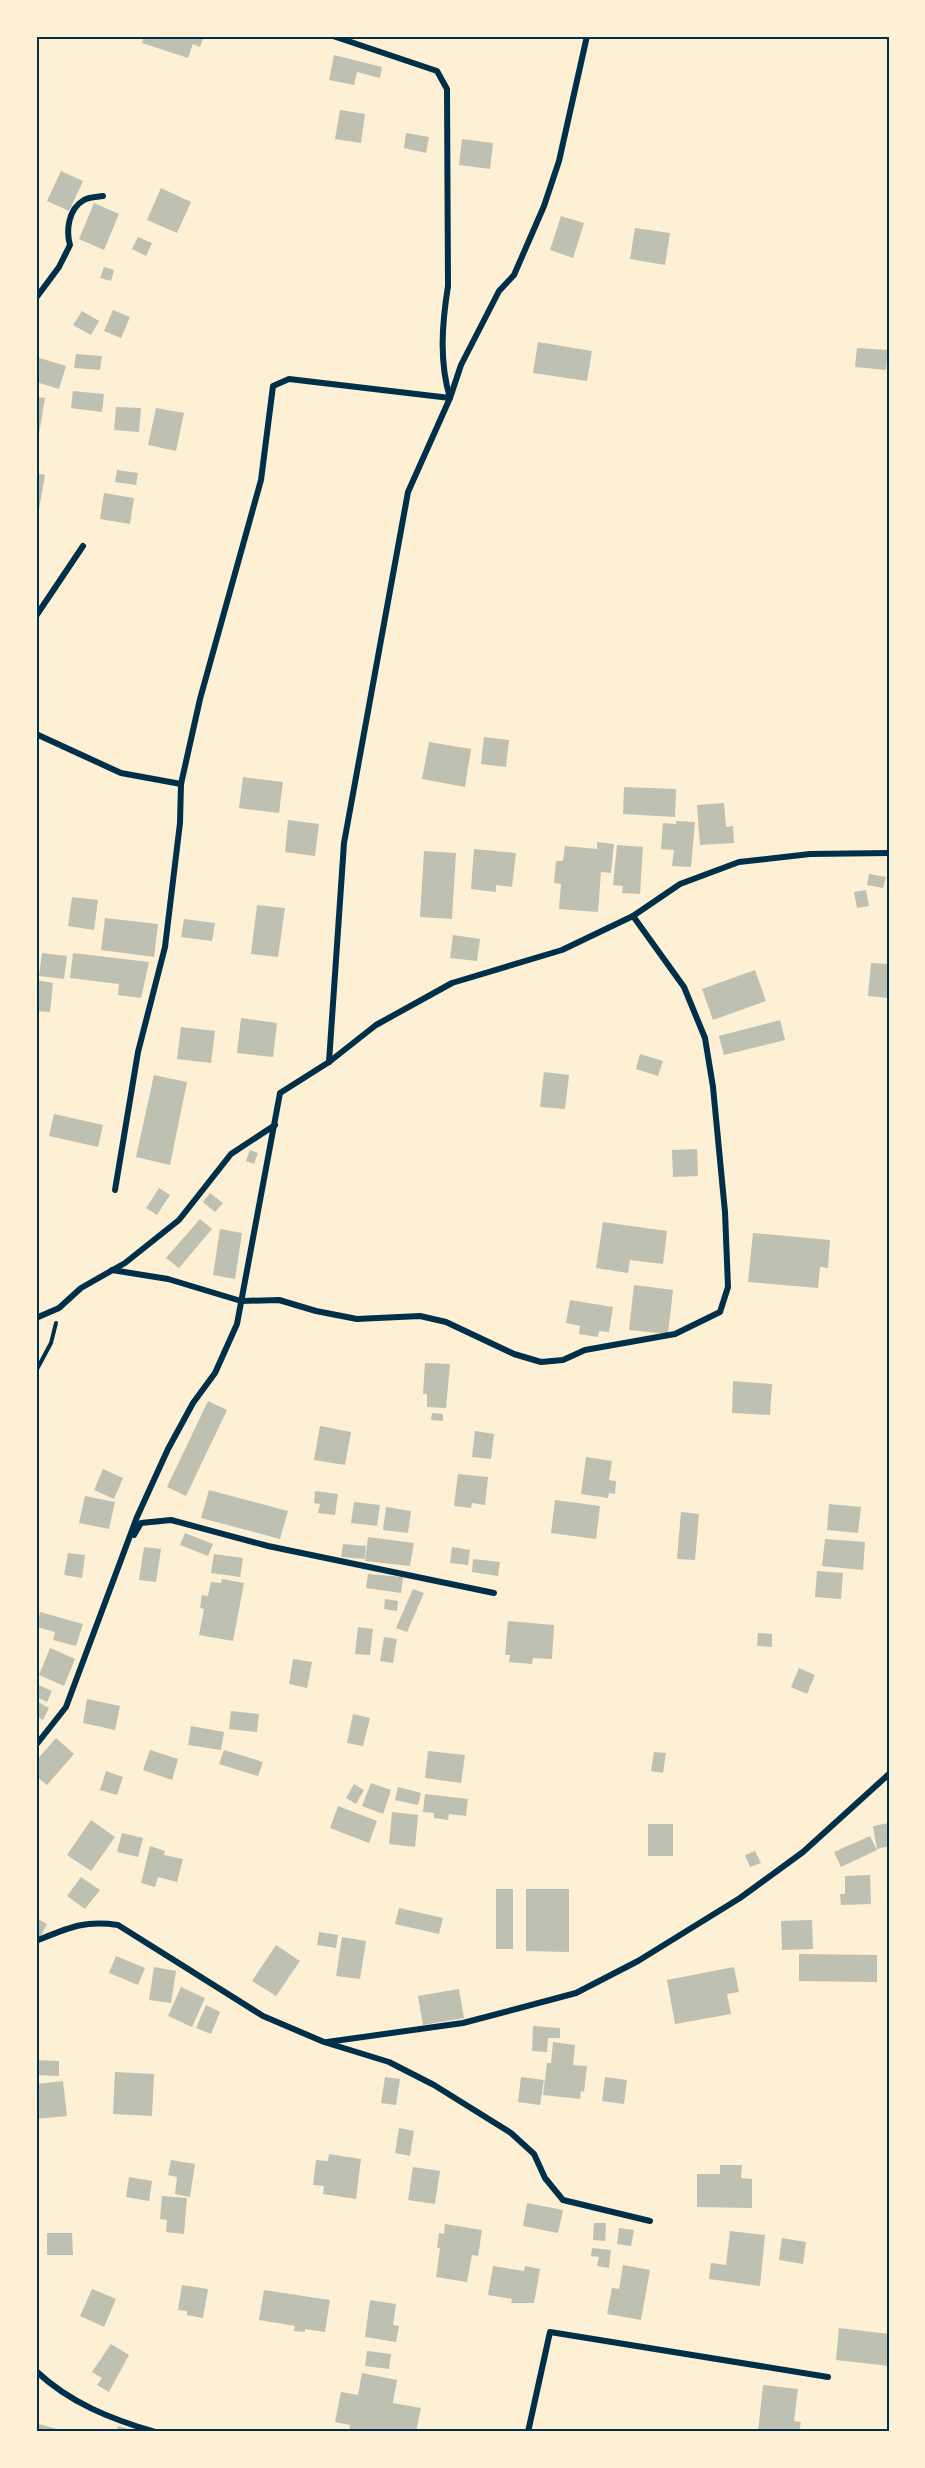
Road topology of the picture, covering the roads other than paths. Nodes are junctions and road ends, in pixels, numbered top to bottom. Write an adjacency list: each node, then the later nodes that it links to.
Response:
1 (333, 36): 5 (street)
2 (587, 36): 5 (street)
3 (103, 196): 4 (street)
4 (36, 298)
5 (450, 398): 9 (street); 12 (street)
6 (83, 546): 7 (street)
7 (36, 616)
8 (36, 734): 9 (street)
9 (181, 784): 14 (street)
10 (889, 853): 11 (street)
11 (633, 916): 12 (street); 16 (street)
12 (329, 1062): 13 (street)
13 (275, 1125): 15 (street); 16 (street)
14 (115, 1190)
15 (112, 1270): 16 (street); 17 (street)
16 (241, 1301): 18 (street)
17 (36, 1318)
18 (127, 1546): 19 (street); 20 (street)
19 (494, 1593)
20 (36, 1745)
21 (889, 1774): 23 (street)
22 (36, 1941): 23 (street)
23 (324, 2042): 24 (street)
24 (650, 2221)
25 (36, 2371): 27 (street)
26 (828, 2377): 28 (street)
27 (154, 2432)
28 (528, 2432)

